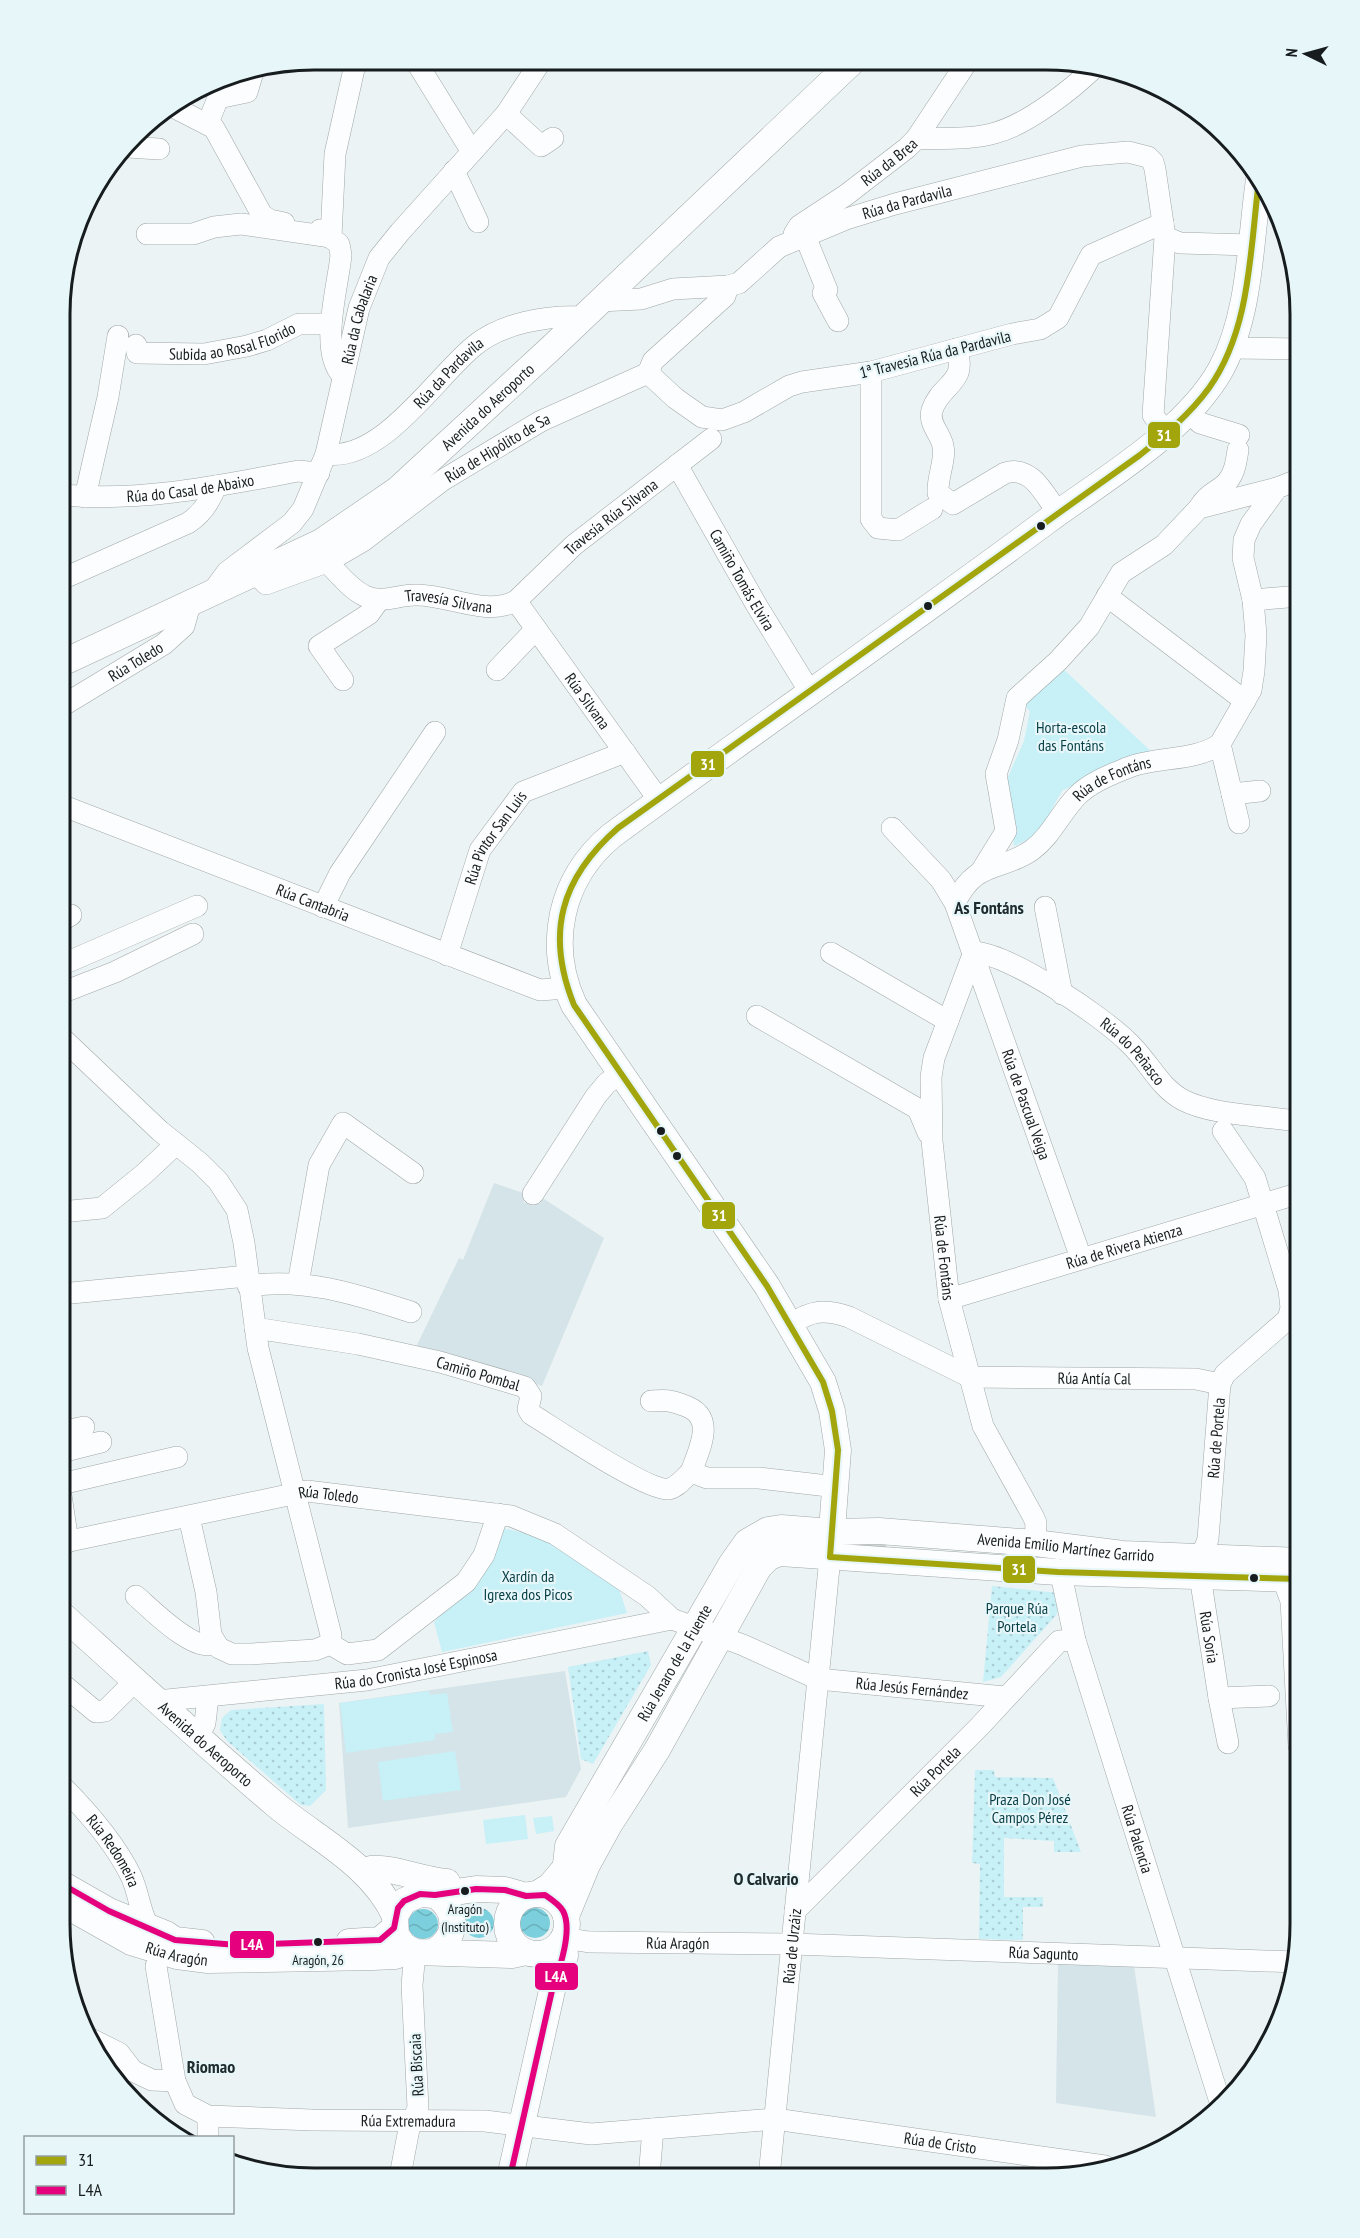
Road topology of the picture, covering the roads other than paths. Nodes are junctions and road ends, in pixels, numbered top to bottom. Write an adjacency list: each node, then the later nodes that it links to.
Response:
1 (354, 70): 21 (street)
2 (421, 70): 15 (street)
3 (535, 70): 9 (street, Rúa da Cabalaria)
4 (844, 70): 25 (main road, Avenida do Aeroporto)
5 (962, 70): 12 (street, Rúa da Brea)
6 (1086, 74): 12 (street)
7 (251, 79): 10 (street)
8 (181, 111): 10 (street)
9 (506, 114): 11 (street); 15 (street, Rúa da Cabalaria)
10 (208, 123): 21 (street)
11 (553, 138)
12 (916, 139): 22 (street, Rúa da Brea)
13 (137, 148): 14 (street)
14 (159, 149)
15 (472, 152): 16 (street, Rúa da Cabalaria)
16 (454, 171): 18 (street); 33 (street, Rúa da Cabalaria)
17 (1257, 193): 23 (main road)
18 (478, 222)
19 (1164, 230): 22 (street, Rúa da Pardavila); 23 (street); 29 (street, 1ª Travesia Rúa da Pardavila); 35 (street, Rúa da Pardavila)
20 (147, 234): 21 (street)
21 (331, 237): 27 (street)
22 (798, 238): 24 (street, Rúa da Pardavila); 26 (street)
23 (1251, 245): 28 (main road)
24 (728, 286): 25 (street, Rúa da Pardavila); 32 (street, Rúa de Hipólito de Sa)
25 (591, 309): 37 (street, Rúa da Pardavila); 48 (main road, Avenida do Aeroporto)
26 (838, 321)
27 (331, 324): 33 (street); 43 (street, Subida ao Rosal Florido)
28 (1231, 348): 30 (street); 34 (main road)
29 (956, 349): 31 (street, 1ª Travesia Rúa da Pardavila); 46 (street)
30 (1290, 349)
31 (872, 372): 32 (street, 1ª Travesia Rúa da Pardavila); 45 (street)
32 (648, 373): 47 (street, Rúa de Hipólito de Sa)
33 (342, 375): 37 (street, Rúa da Cabalaria)
34 (1189, 411): 35 (main road); 44 (street, Rúa de Fontáns)
35 (1165, 432): 46 (main road)
36 (711, 439): 38 (street, Travesía Rúa Silvana)
37 (322, 464): 40 (street, Rúa do Casal de Abaixo); 50 (street, Rúa da Cabalaria)
38 (677, 465): 55 (street, Travesía Rúa Silvana); 60 (street, Camiño Tomás Elvira)
39 (1290, 483): 41 (street)
40 (216, 486): 43 (street, Rúa do Casal de Abaixo); 49 (street)
41 (1276, 488): 44 (street); 54 (street)
42 (70, 496): 43 (street, Rúa do Casal de Abaixo)
43 (85, 497)
44 (1199, 508): 51 (street, Rúa de Fontáns)
45 (932, 509)
46 (1058, 513): 60 (main road)
47 (327, 562): 48 (street, Rúa de Hipólito de Sa); 53 (street, Travesía Silvana)
48 (255, 573): 50 (main road, Avenida do Aeroporto)
49 (70, 575)
50 (202, 596): 57 (main road, Avenida do Aeroporto); 61 (street, Rúa Toledo)
51 (1107, 596): 62 (street); 72 (street, Rúa de Fontáns)
52 (1290, 597): 54 (street)
53 (379, 600): 55 (street, Travesía Silvana); 59 (street, Travesía Silvana)
54 (1253, 600): 62 (street)
55 (516, 601): 56 (street, Rúa Silvana)
56 (536, 629): 58 (street); 65 (street, Rúa Silvana)
57 (70, 659)
58 (497, 670)
59 (344, 681)
60 (810, 692): 68 (main road)
61 (70, 701)
62 (1245, 701): 64 (street)
63 (435, 732): 75 (street)
64 (1220, 744): 67 (street); 72 (street, Rúa de Fontáns)
65 (625, 752): 68 (street, Rúa Silvana); 80 (street, Rúa Pintor San Luis)
66 (1260, 790): 67 (street)
67 (1232, 794): 70 (street)
68 (659, 800): 82 (main road)
69 (70, 808): 75 (street, Rúa Cantabria)
70 (1239, 823)
71 (892, 828): 73 (street)
72 (982, 870): 73 (street, Rúa de Fontáns)
73 (955, 903): 78 (street)
74 (197, 906): 81 (street)
75 (323, 907): 80 (street, Rúa Cantabria)
76 (1045, 907): 84 (street)
77 (193, 934): 83 (street)
78 (974, 952): 84 (street, Rúa do Peñasco); 86 (street, Rúa de Fontáns); 98 (street, Rúa de Pascual Veiga)
79 (831, 953): 86 (street)
80 (447, 955): 82 (street, Rúa Cantabria)
81 (70, 961)
82 (566, 988): 88 (main road)
83 (70, 990)
84 (1062, 994): 89 (street, Rúa do Peñasco)
85 (757, 1016): 91 (street, Rúa de Fontáns)
86 (948, 1021): 91 (street, Rúa de Fontáns)
87 (70, 1045): 92 (street, Rúa Toledo)
88 (621, 1074): 94 (street); 106 (main road)
89 (1290, 1120)
90 (1223, 1131): 96 (street, Rúa de Portela)
91 (932, 1136): 103 (street, Rúa de Fontáns)
92 (176, 1144): 97 (street); 100 (street, Rúa Toledo)
93 (413, 1173): 101 (street)
94 (533, 1194)
95 (1290, 1196): 96 (street, Rúa de Rivera Atienza)
96 (1264, 1203): 98 (street, Rúa de Rivera Atienza); 99 (street, Rúa de Portela)
97 (70, 1211)
98 (1081, 1258): 103 (street, Rúa de Rivera Atienza)
99 (1290, 1278)
100 (248, 1281): 101 (street); 102 (street); 107 (street, Rúa Toledo)
101 (298, 1284): 104 (street)
102 (70, 1293)
103 (949, 1299): 108 (street, Rúa de Fontáns)
104 (411, 1312)
105 (1290, 1312): 109 (street, Rúa de Portela)
106 (790, 1325): 108 (street); 118 (main road)
107 (255, 1328): 116 (street, Camiño Pombal); 119 (street, Rúa Toledo)
108 (970, 1377): 109 (street, Rúa Antía Cal); 125 (street, Rúa de Fontáns)
109 (1220, 1384): 128 (street, Rúa de Portela)
110 (651, 1401): 116 (street)
111 (84, 1426): 112 (street)
112 (70, 1430)
113 (101, 1442): 114 (street)
114 (70, 1450)
115 (177, 1457): 117 (street)
116 (691, 1472): 118 (street)
117 (70, 1482)
118 (837, 1487): 122 (main road)
119 (296, 1493): 120 (street, Rúa Toledo); 121 (street); 139 (street)
120 (498, 1514): 134 (street, Rúa Toledo); 139 (street)
121 (189, 1517): 123 (street); 138 (street)
122 (832, 1532): 125 (main road, Avenida Emilio Martínez Garrido); 126 (main road); 134 (main road, Rúa Jenaro de la Fuente)
123 (70, 1542)
124 (886, 1547): 125 (main road, Avenida Emilio Martínez Garrido)
125 (1030, 1549): 127 (main road)
126 (830, 1557): 130 (main road, Avenida Emilio Martínez Garrido); 136 (main road, Rúa Jenaro de la Fuente); 141 (street, Rúa de Urzáiz)
127 (1113, 1563): 128 (main road, Avenida Emilio Martínez Garrido); 130 (main road, Avenida Emilio Martínez Garrido)
128 (1197, 1567): 129 (main road, Avenida Emilio Martínez Garrido); 147 (street, Rúa Soria)
129 (1289, 1570): 131 (street)
130 (1058, 1572): 137 (street, Rúa Palencia)
131 (1290, 1586)
132 (136, 1596): 138 (street)
133 (70, 1623): 142 (main road, Avenida do Aeroporto)
134 (683, 1623): 136 (street, Rúa Toledo); 145 (street, Rúa do Cronista José Espinosa); 154 (main road, Rúa Jenaro de la Fuente)
135 (1290, 1624): 144 (street)
136 (720, 1637): 141 (street, Rúa Toledo); 153 (main road, Rúa Jenaro de la Fuente)
137 (1075, 1640): 146 (street, Rúa Portela); 169 (street, Rúa Palencia)
138 (214, 1644): 139 (street)
139 (330, 1644)
140 (690, 1665): 150 (main road)
141 (818, 1679): 146 (street, Rúa Jesús Fernández); 161 (street, Rúa de Urzáiz)
142 (135, 1682): 143 (street); 148 (main road, Avenida do Aeroporto)
143 (70, 1690)
144 (1287, 1695): 147 (street)
145 (200, 1697): 148 (street, Rúa do Cronista José Espinosa); 149 (street)
146 (1005, 1697): 161 (street, Rúa Portela)
147 (1219, 1698): 151 (street, Rúa Soria)
148 (157, 1701): 149 (main road, Avenida do Aeroporto)
149 (190, 1730): 155 (main road, Avenida do Aeroporto)
150 (645, 1742): 153 (main road, Rúa Jenaro de la Fuente); 154 (main road, Rúa Jenaro de la Fuente)
151 (1228, 1743)
152 (70, 1793): 164 (street, Rúa Redomeira)
153 (619, 1808): 163 (main road, Rúa Jenaro de la Fuente)
154 (566, 1864): 159 (main road, Rúa Jenaro de la Fuente)
155 (365, 1867): 157 (main road); 158 (main road, Avenida do Aeroporto); 162 (main road, Avenida do Aeroporto)
156 (70, 1889): 164 (main road, Rúa Aragón)
157 (476, 1889): 158 (main road); 159 (main road)
158 (427, 1894): 162 (main road, Rúa Aragón); 166 (main road)
159 (531, 1895): 163 (main road); 168 (main road)
160 (70, 1908): 167 (main road, Rúa Aragón)
161 (795, 1911): 165 (street, Rúa de Urzáiz)
162 (394, 1922): 166 (main road); 167 (main road, Rúa Aragón)
163 (565, 1927): 165 (street, Rúa Aragón); 168 (main road, Rúa Aragón); 171 (main road, Rúa Jenaro de la Fuente)
164 (149, 1928): 167 (main road, Rúa Aragón)
165 (792, 1944): 169 (street, Rúa Sagunto); 177 (street, Rúa de Urzáiz)
166 (420, 1951): 167 (main road, Rúa Aragón); 168 (main road, Rúa Aragón); 176 (street, Rúa Biscaia)
167 (163, 1953): 173 (street)
168 (529, 1953): 171 (main road)
169 (1174, 1958): 170 (street, Rúa Sagunto); 174 (street, Rúa Palencia)
170 (1286, 1962)
171 (553, 1986): 178 (main road)
172 (102, 2045): 173 (street)
173 (175, 2081): 175 (street)
174 (1218, 2096)
175 (208, 2116): 176 (street, Rúa Extremadura); 180 (street)
176 (414, 2119): 178 (street, Rúa Extremadura); 182 (street, Rúa Biscaia)
177 (775, 2119): 179 (street, Rúa Extremadura); 181 (street, Rúa de Cristo); 185 (street, Rúa de Urzáiz)
178 (521, 2127): 179 (street, Rúa Extremadura); 183 (main road)
179 (653, 2129): 184 (street)
180 (208, 2136)
181 (1089, 2164)
182 (402, 2168)
183 (512, 2168)
184 (650, 2168)
185 (770, 2168)

